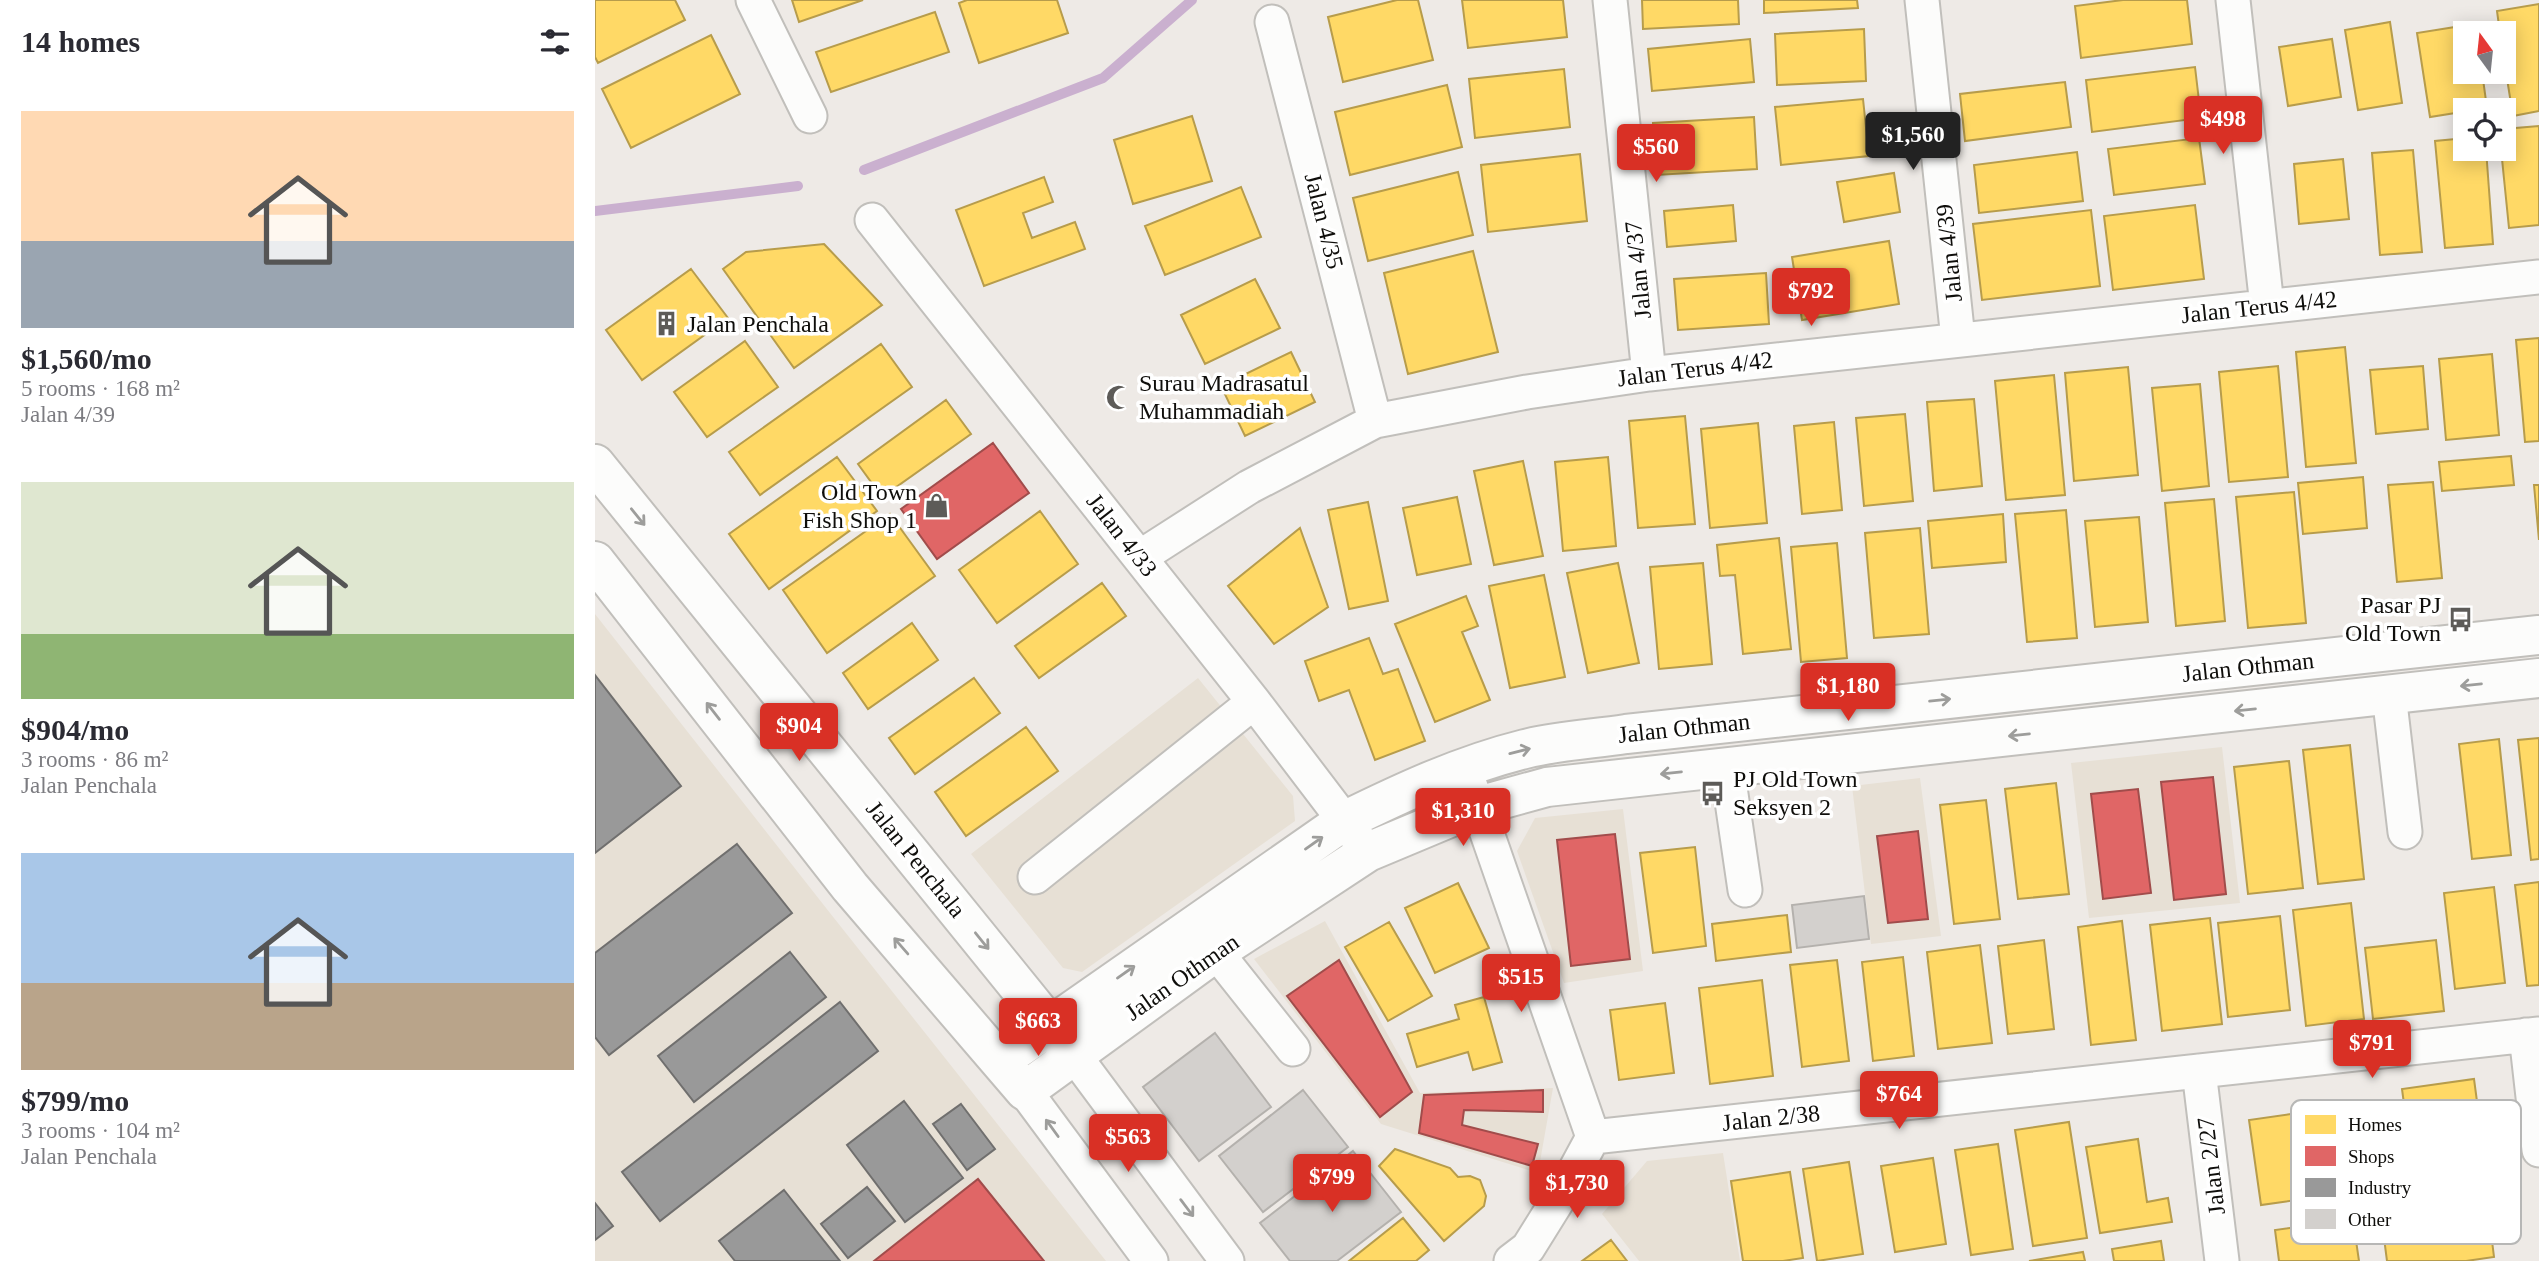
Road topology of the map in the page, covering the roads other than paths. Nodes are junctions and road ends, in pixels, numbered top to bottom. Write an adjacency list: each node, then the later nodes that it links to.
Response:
1 (753, 0): 6 (street)
2 (1609, 0): 11 (street, Jalan 4/37)
3 (1922, 0): 10 (street, Jalan 4/39)
4 (2233, 0): 9 (street)
5 (1272, 22): 12 (street, Jalan 4/35)
6 (810, 116)
7 (872, 220): 14 (street, Jalan 4/33)
8 (2539, 277): 9 (street, Jalan Terus 4/42)
9 (2267, 306): 10 (street, Jalan Terus 4/42)
10 (1958, 339): 11 (street, Jalan Terus 4/42)
11 (1649, 374): 12 (street, Jalan Terus 4/42)
12 (1375, 421): 14 (street, Jalan Terus 4/42)
13 (595, 464): 29 (main road, Jalan Penchala, one-way to 29)
14 (1140, 557): 19 (street, Jalan 4/33)
15 (595, 561): 33 (main road, one-way to 15)
16 (2539, 635): 20 (main road, Jalan Othman, one-way to 16)
17 (2539, 678): 18 (main road, Jalan Othman, one-way to 18)
18 (2389, 694): 21 (main road, Jalan Othman, one-way to 21); 24 (street)
19 (1254, 702): 23 (street, Jalan 4/33); 26 (street)
20 (1464, 766): 22 (street); 23 (main road, Jalan Othman)
21 (1727, 767): 22 (main road, Jalan Othman, one-way to 22); 27 (street)
22 (1478, 806): 25 (main road, Jalan Othman); 36 (street)
23 (1345, 821): 25 (street, Jalan 4/33); 29 (main road, Jalan Othman, one-way to 23)
24 (2405, 832)
25 (1368, 852): 28 (main road, Jalan Othman)
26 (1035, 877)
27 (1745, 890)
28 (1216, 951): 31 (street); 32 (main road, Jalan Othman)
29 (1050, 1024): 32 (main road, Jalan Penchala); 33 (main road, Jalan Othman)
30 (2533, 1035): 34 (street, Jalan 2/38); 37 (street)
31 (1293, 1049)
32 (1074, 1055): 35 (main road, Jalan Othman); 39 (street, Jalan Penchala, one-way to 39)
33 (1000, 1061): 35 (main road)
34 (2199, 1071): 36 (street, Jalan 2/38); 41 (street, Jalan 2/27)
35 (1025, 1091): 38 (street, one-way to 35)
36 (1593, 1137): 40 (street)
37 (2539, 1150)
38 (1151, 1261)
39 (1227, 1261)
40 (1511, 1261)
41 (2222, 1261)

